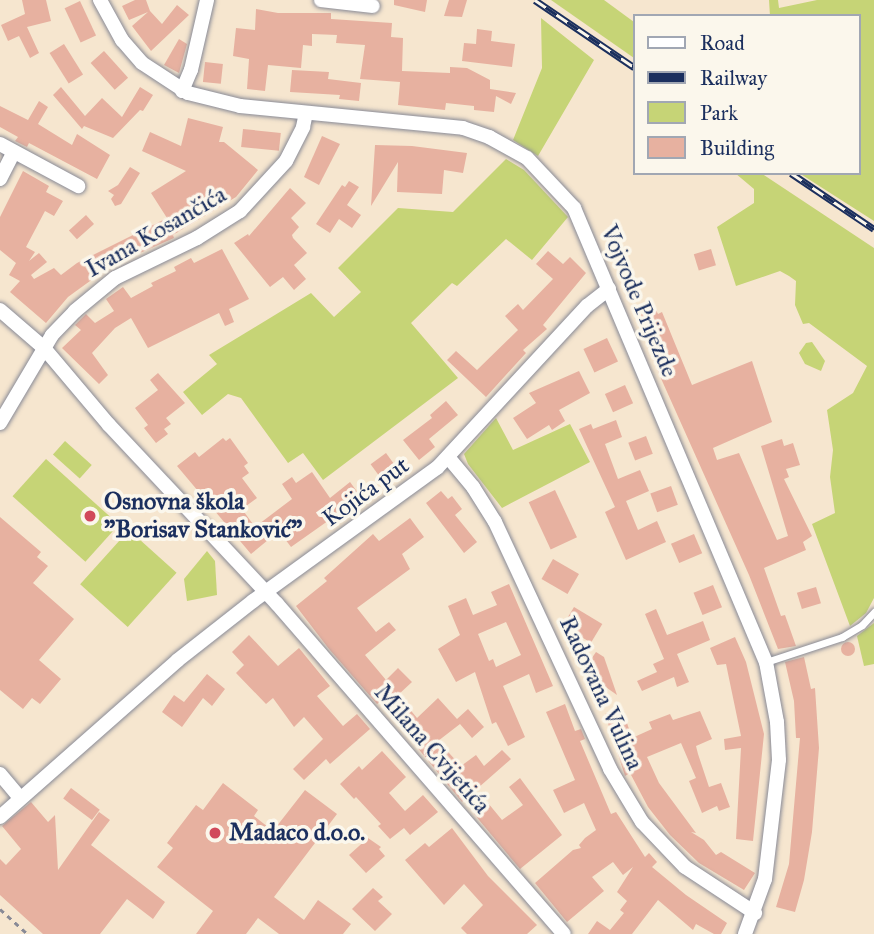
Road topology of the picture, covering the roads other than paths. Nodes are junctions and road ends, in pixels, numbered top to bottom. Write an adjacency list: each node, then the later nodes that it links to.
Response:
1 (100, 0): 5 (street, Vojvode Prijezde)
2 (207, 0): 5 (street)
3 (321, 0): 4 (street)
4 (373, 6)
5 (182, 91): 6 (street, Vojvode Prijezde)
6 (306, 113): 11 (street, Vojvode Prijezde); 13 (street, Ivana Kosančića)
7 (0, 144): 8 (street)
8 (14, 152): 9 (street); 10 (street)
9 (0, 179)
10 (78, 186)
11 (609, 289): 15 (street, Kojića put); 18 (street, Vojvode Prijezde)
12 (0, 310): 13 (street, Milana Cvijetića)
13 (44, 348): 14 (street, Ivana Kosančića); 16 (street, Milana Cvijetića)
14 (0, 423)
15 (448, 457): 16 (street, Kojića put); 22 (street, Radovana Vulina)
16 (265, 592): 20 (street, Kojića put); 23 (street, Milana Cvijetića)
17 (874, 612): 18 (lane)
18 (766, 662): 22 (street, Vojvode Prijezde)
19 (0, 774): 20 (street)
20 (20, 798): 21 (street, Kojića put)
21 (0, 817)
22 (755, 912): 24 (street, Vojvode Prijezde)
23 (564, 934)
24 (745, 934)

